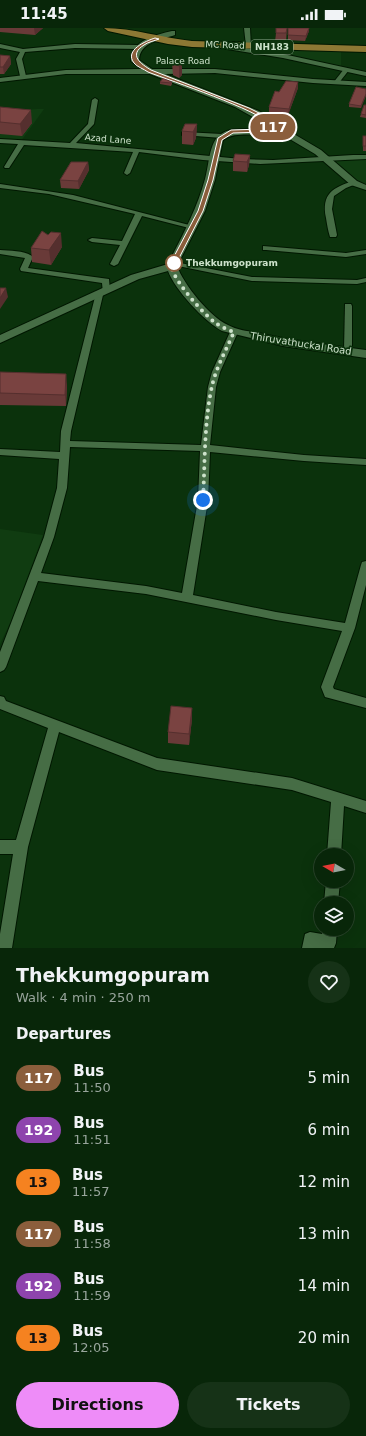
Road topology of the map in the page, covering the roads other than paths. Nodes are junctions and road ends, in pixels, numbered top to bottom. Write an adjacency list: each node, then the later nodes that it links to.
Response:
1 (108, 28): 5 (highway, NH183)
2 (248, 28): 9 (street)
3 (172, 30): 4 (main road); 6 (main road)
4 (157, 39): 5 (highway, NH183); 6 (highway, MC Road / NH183)
5 (141, 42): 11 (street); 13 (main road)
6 (178, 43): 8 (highway, MC Road / NH183)
7 (0, 46): 11 (street)
8 (221, 46): 9 (highway, MC Road / NH183); 12 (main road)
9 (249, 46): 10 (highway, MC Road / NH183)
10 (366, 49)
11 (23, 51): 15 (street)
12 (346, 70): 14 (main road); 17 (street)
13 (150, 71): 15 (main road, Palace Road); 17 (main road, Palace Road); 20 (main road)
14 (366, 74)
15 (23, 76): 16 (main road, Palace Road)
16 (0, 80)
17 (336, 83): 18 (main road, Palace Road)
18 (366, 84)
19 (95, 100): 25 (street)
20 (274, 126): 22 (main road); 28 (street)
21 (184, 134): 22 (street)
22 (222, 136): 29 (main road)
23 (0, 141): 24 (street, Azad Lane)
24 (22, 143): 25 (street, Azad Lane); 30 (street)
25 (71, 145): 26 (street, Azad Lane)
26 (136, 151): 29 (street, Azad Lane); 31 (street)
27 (366, 157): 28 (street, Azad Lane)
28 (325, 158): 29 (street, Azad Lane); 32 (street)
29 (214, 160): 36 (main road)
30 (7, 166)
31 (127, 172)
32 (354, 183): 34 (street); 37 (street)
33 (0, 186): 35 (street)
34 (366, 188)
35 (139, 214): 36 (street); 39 (street)
36 (193, 227): 44 (main road)
37 (333, 235)
38 (92, 240): 39 (street)
39 (123, 243): 43 (street)
40 (266, 248): 42 (street)
41 (0, 252): 46 (street)
42 (366, 252)
43 (114, 264)
44 (173, 264): 45 (street); 46 (main road); 48 (main road, Thiruvathuckal Road)
45 (366, 280)
46 (102, 293): 49 (main road); 52 (street)
47 (348, 306): 50 (street)
48 (234, 332): 50 (main road, Thiruvathuckal Road); 53 (street)
49 (1, 338)
50 (348, 350): 51 (main road, Thiruvathuckal Road)
51 (366, 354)
52 (66, 444): 53 (street); 55 (street)
53 (205, 448): 56 (street); 59 (street)
54 (0, 452): 55 (street)
55 (64, 456): 58 (street)
56 (366, 462)
57 (366, 565): 60 (street)
58 (35, 576): 59 (street); 61 (street)
59 (187, 598): 60 (street)
60 (349, 628): 63 (street)
61 (0, 667)
62 (0, 701): 64 (street)
63 (366, 703)
64 (55, 726): 65 (street); 68 (street)
65 (338, 797): 66 (street); 69 (street)
66 (366, 807)
67 (0, 846): 68 (street)
68 (21, 848): 71 (street)
69 (334, 848)
70 (329, 936): 72 (street)
71 (5, 948)
72 (309, 948)

